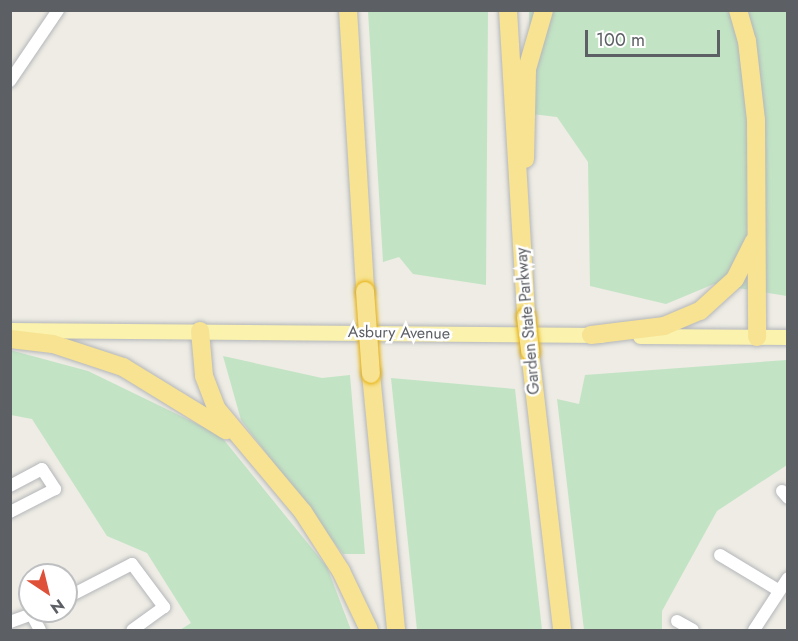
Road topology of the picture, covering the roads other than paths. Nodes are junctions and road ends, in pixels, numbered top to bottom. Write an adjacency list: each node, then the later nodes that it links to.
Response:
1 (58, 10): 6 (street)
2 (348, 10): 24 (highway, bridge)
3 (508, 10): 7 (highway, Garden State Parkway)
4 (544, 10): 7 (highway)
5 (738, 10): 8 (highway)
6 (10, 81)
7 (518, 212): 25 (highway, Garden State Parkway, bridge)
8 (757, 231): 11 (highway); 12 (highway)
9 (10, 330): 10 (main road, Asbury Avenue)
10 (200, 331): 11 (main road, Asbury Avenue); 15 (highway)
11 (591, 335): 12 (main road, Asbury Avenue)
12 (757, 337): 13 (main road, Asbury Avenue)
13 (788, 337)
14 (10, 339): 15 (highway)
15 (237, 438): 23 (highway)
16 (10, 486): 17 (street)
17 (10, 512)
18 (720, 555): 19 (street)
19 (784, 584): 27 (street)
20 (78, 592): 22 (street)
21 (677, 621): 26 (street)
22 (132, 630)
23 (369, 630)
24 (396, 630)
25 (562, 630)
26 (693, 630)
27 (754, 630)

